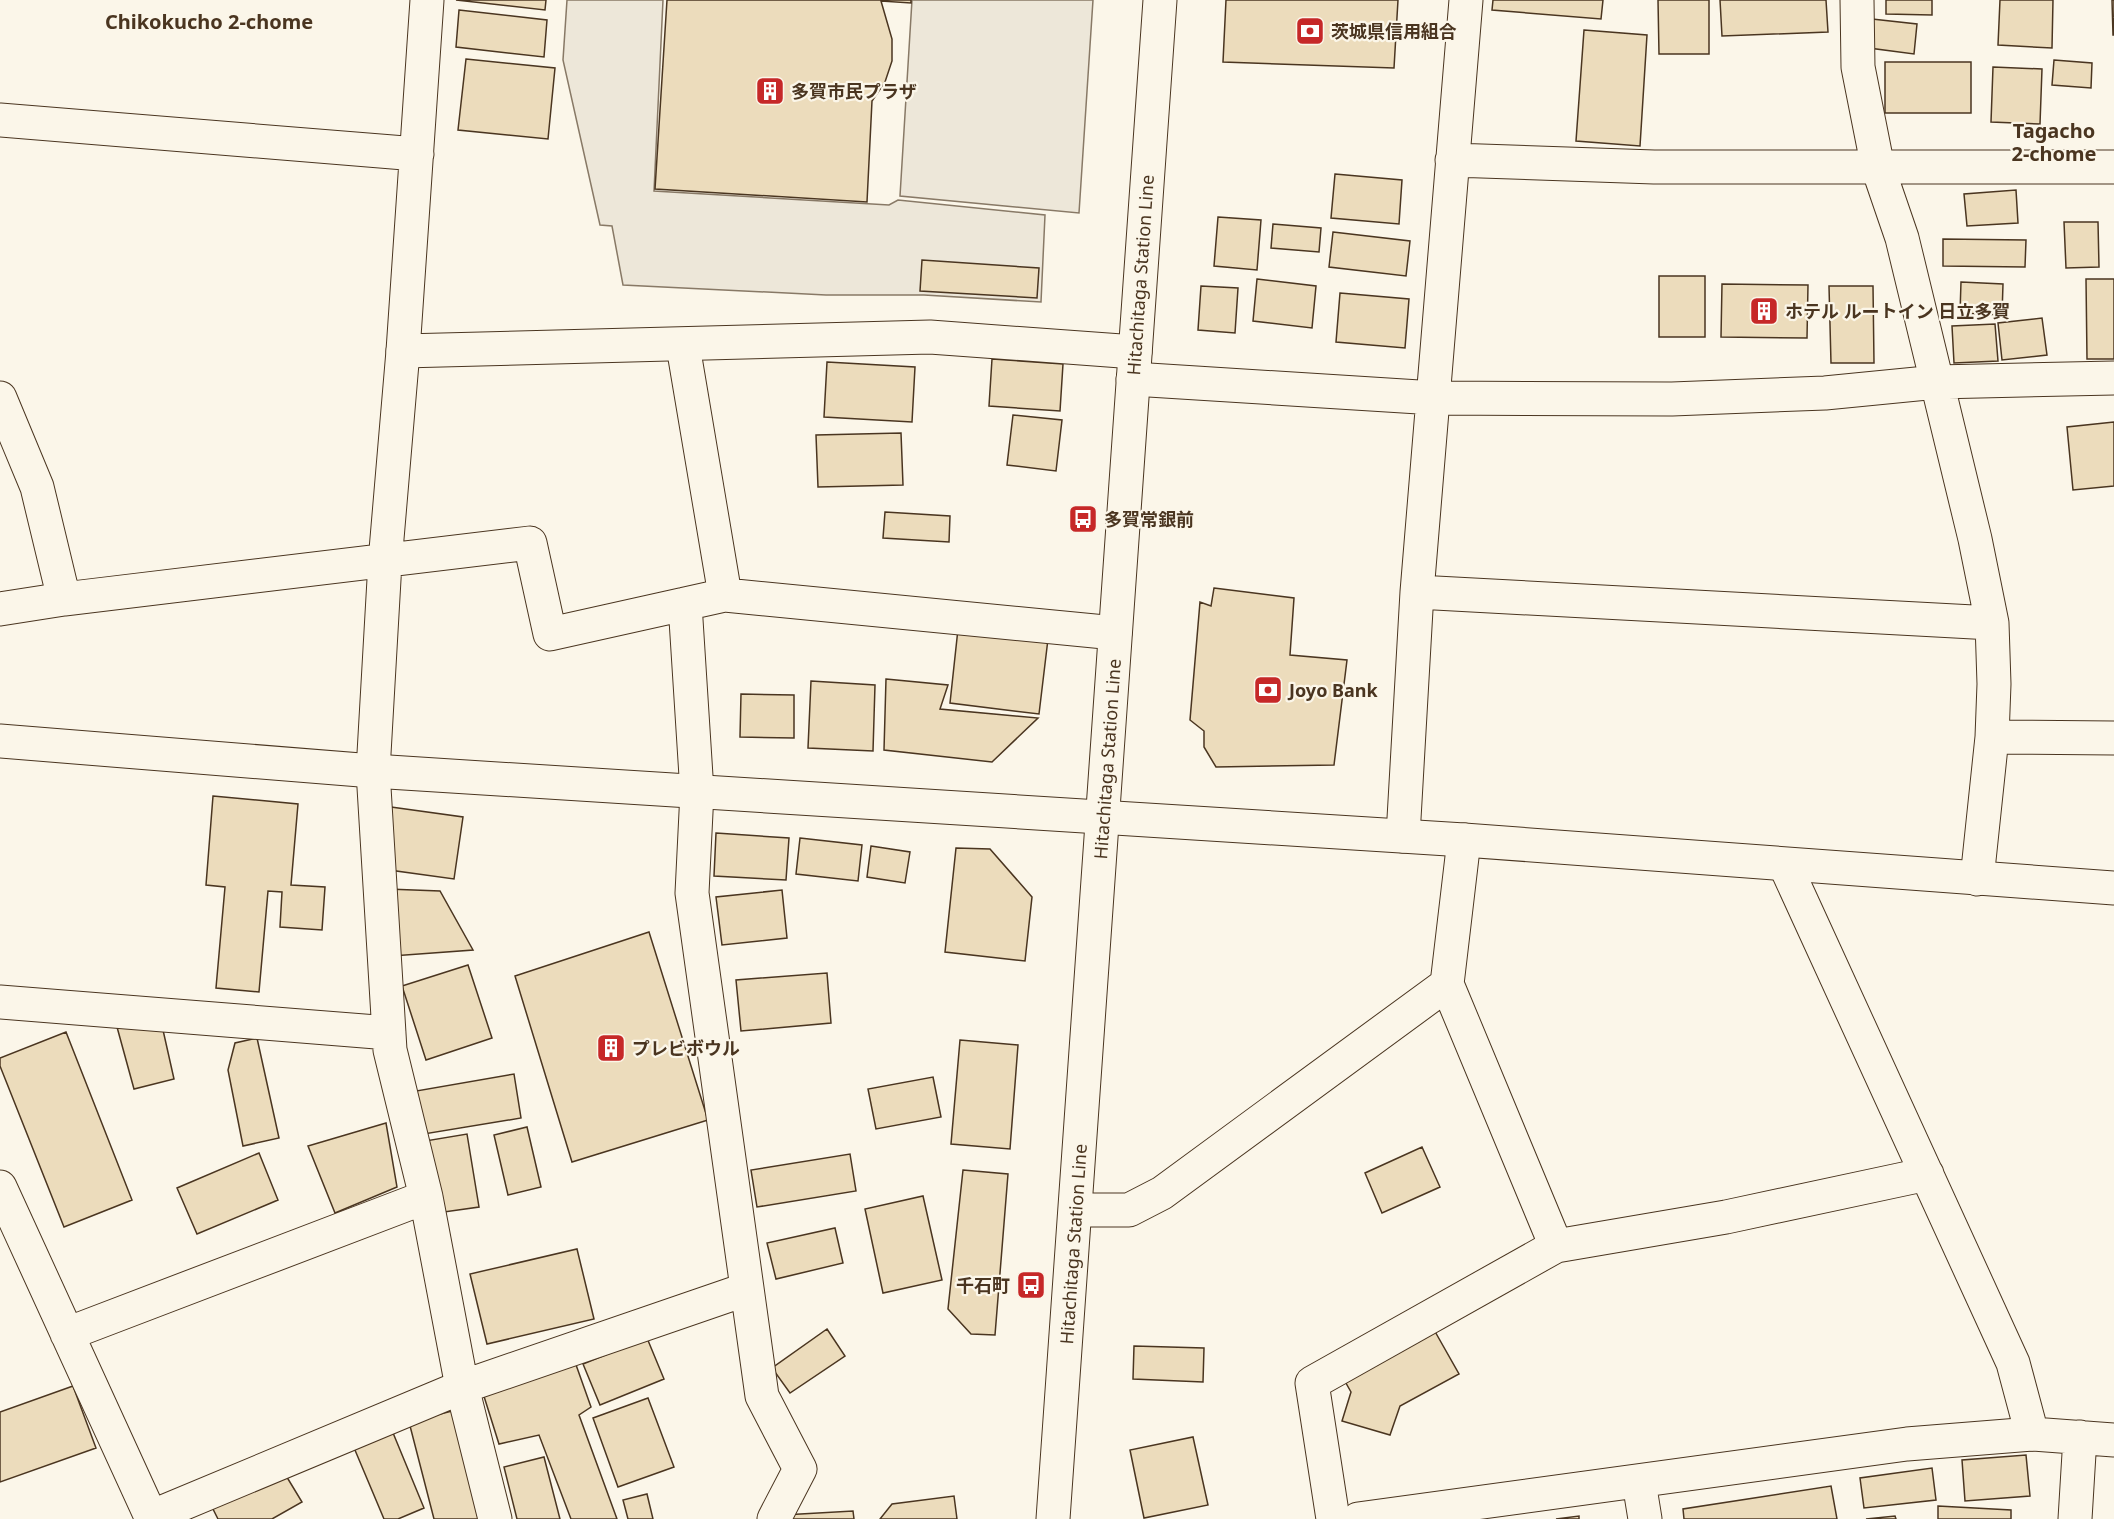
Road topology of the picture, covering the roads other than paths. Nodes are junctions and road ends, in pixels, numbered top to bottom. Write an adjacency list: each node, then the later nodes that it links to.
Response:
1 (428, 0): 6 (street)
2 (1160, 0): 12 (street, Hitachitaga Station Line)
3 (1466, 0): 7 (street)
4 (1857, 0): 9 (street)
5 (0, 120): 6 (street)
6 (417, 154): 11 (street)
7 (1452, 160): 9 (street); 16 (street)
8 (2114, 167): 9 (street)
9 (1878, 168): 14 (street)
10 (683, 346): 11 (street); 12 (street); 19 (street)
11 (403, 351): 17 (street)
12 (1134, 365): 16 (street); 24 (street, Hitachitaga Station Line)
13 (2114, 378): 14 (street)
14 (1937, 381): 16 (street); 23 (street)
15 (0, 398): 20 (street)
16 (1435, 398): 18 (street)
17 (385, 561): 20 (street); 21 (street); 28 (street)
18 (1417, 592): 23 (street); 31 (street)
19 (725, 595): 21 (street); 24 (street)
20 (64, 599): 22 (street)
21 (685, 604): 29 (street)
22 (0, 609)
23 (1992, 623): 25 (street)
24 (1115, 633): 30 (street, Hitachitaga Station Line)
25 (1992, 737): 26 (street); 34 (street)
26 (2114, 738)
27 (0, 741): 28 (street)
28 (373, 771): 29 (street); 38 (street)
29 (697, 792): 30 (street); 44 (street)
30 (1103, 816): 31 (street); 42 (street, Hitachitaga Station Line)
31 (1403, 836): 32 (street)
32 (1464, 840): 33 (street); 36 (street)
33 (1785, 864): 34 (street); 39 (street)
34 (1977, 879): 35 (street)
35 (2114, 888)
36 (1448, 984): 42 (street); 43 (street)
37 (0, 1002): 38 (street)
38 (389, 1033): 41 (street)
39 (1927, 1174): 43 (street); 47 (street)
40 (0, 1187): 45 (street)
41 (426, 1197): 45 (street); 46 (street)
42 (1076, 1210): 54 (street, Hitachitaga Station Line)
43 (1556, 1246): 55 (street)
44 (747, 1289): 46 (street); 53 (street)
45 (67, 1334): 51 (street)
46 (462, 1387): 51 (street); 52 (street)
47 (2032, 1434): 48 (street); 50 (street)
48 (2080, 1437): 49 (street); 58 (street)
49 (2114, 1440)
50 (1639, 1482): 56 (street); 57 (street)
51 (151, 1518)
52 (495, 1519)
53 (774, 1519)
54 (1053, 1519)
55 (1333, 1519)
56 (1358, 1519)
57 (1645, 1519)
58 (2075, 1519)

